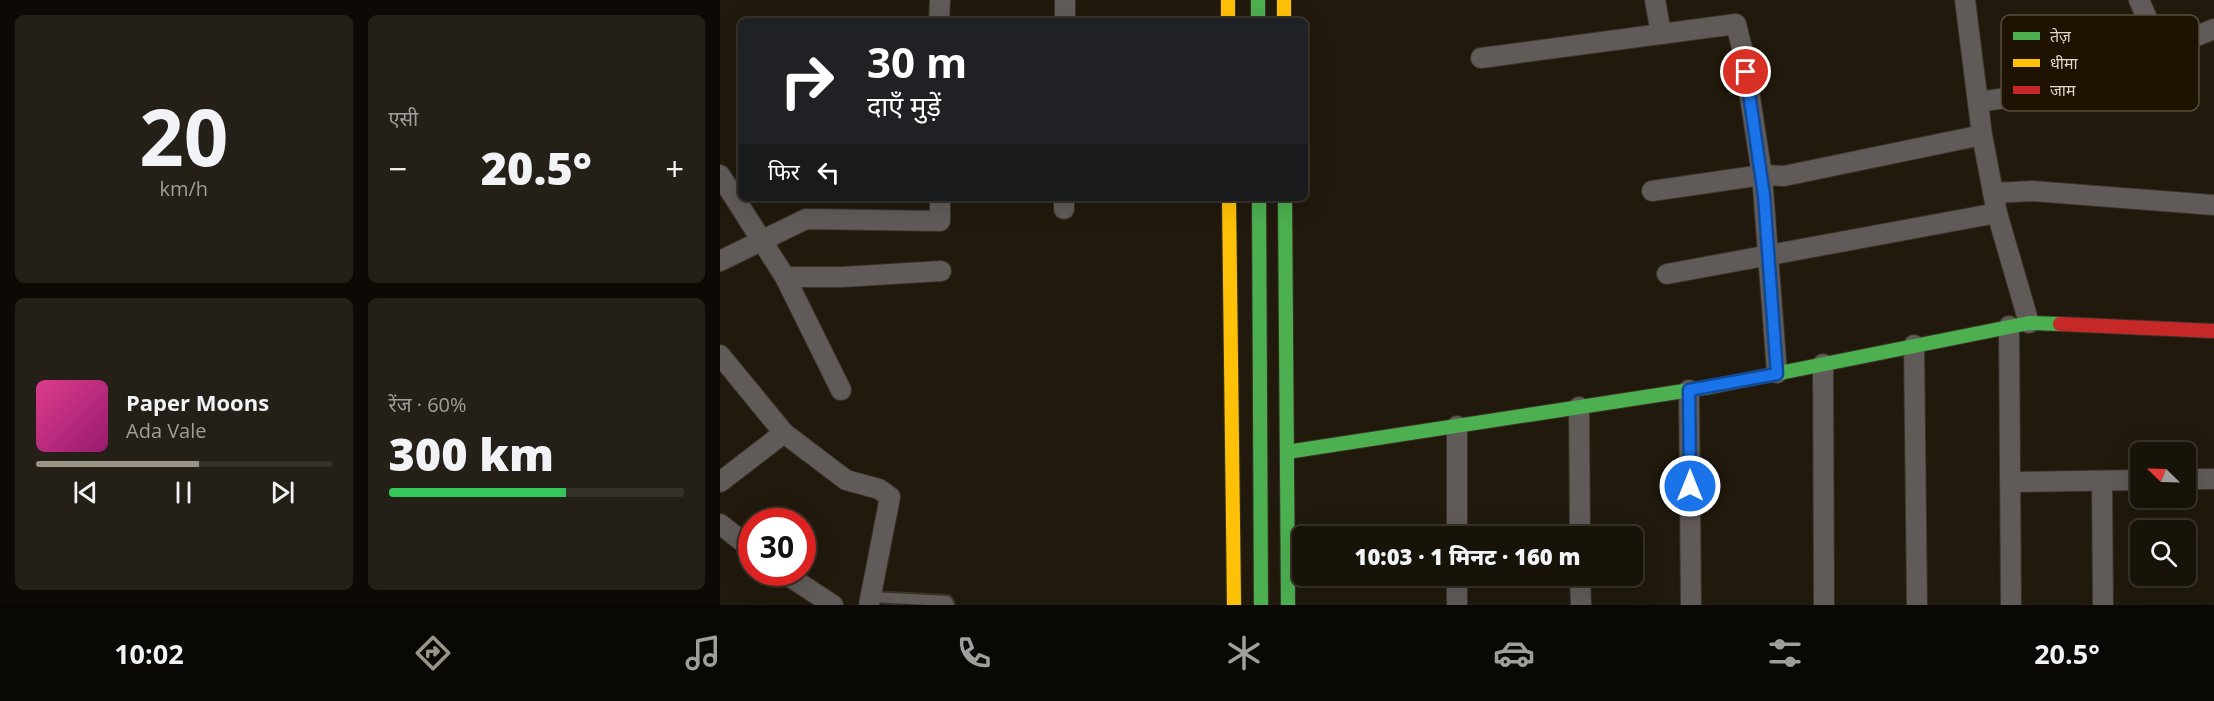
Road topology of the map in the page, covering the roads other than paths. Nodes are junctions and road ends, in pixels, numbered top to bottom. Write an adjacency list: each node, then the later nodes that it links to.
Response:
1 (940, 0): 11 (street)
2 (1065, 0): 12 (street)
3 (1228, 0): 13 (street)
4 (1258, 0): 14 (street)
5 (1284, 0): 15 (street)
6 (1295, 0): 16 (street)
7 (1655, 0): 18 (street)
8 (1965, 0): 22 (street)
9 (2139, 0): 10 (street)
10 (2146, 15)
11 (939, 18)
12 (1065, 18)
13 (1228, 18)
14 (1258, 18)
15 (1284, 18)
16 (1295, 18)
17 (2214, 29): 19 (street)
18 (1661, 33): 20 (street); 25 (street)
19 (2199, 35)
20 (1481, 58)
21 (2001, 99): 22 (street)
22 (1978, 102): 23 (street)
23 (1982, 135): 25 (street); 27 (street)
24 (720, 175): 35 (street)
25 (1761, 175): 26 (street); 36 (street)
26 (1652, 191)
27 (1993, 193): 33 (street); 34 (street)
28 (940, 201): 35 (street)
29 (1229, 201): 50 (street)
30 (1259, 201): 51 (street)
31 (1285, 201): 54 (street)
32 (1297, 201): 55 (street)
33 (2214, 205)
34 (1997, 213): 36 (street); 41 (street)
35 (760, 241): 37 (street); 40 (street)
36 (1769, 257): 39 (street); 46 (street)
37 (720, 261)
38 (941, 271): 40 (street)
39 (1667, 274)
40 (785, 277): 47 (street)
41 (2019, 324): 42 (street); 43 (street); 61 (street)
42 (2214, 331)
43 (1914, 345): 45 (street); 81 (street)
44 (720, 355): 53 (street)
45 (1823, 364): 46 (street); 80 (street)
46 (1777, 374): 48 (street)
47 (841, 390)
48 (1689, 390): 49 (street); 79 (street)
49 (1579, 407): 52 (street); 64 (street)
50 (1233, 426): 51 (street); 73 (street)
51 (1260, 426): 74 (street)
52 (1457, 426): 55 (street); 63 (street)
53 (784, 433): 60 (street); 70 (street)
54 (1287, 452): 55 (street); 75 (street)
55 (1302, 455)
56 (2214, 478): 57 (street)
57 (2196, 479)
58 (2130, 480): 59 (street)
59 (2102, 481): 61 (street); 83 (street)
60 (720, 482)
61 (2010, 482): 82 (street)
62 (720, 524): 65 (street)
63 (1457, 526)
64 (1580, 526)
65 (738, 538)
66 (804, 586): 71 (street)
67 (1302, 586): 76 (street)
68 (1457, 586): 77 (street)
69 (1581, 586): 78 (street)
70 (870, 601): 72 (lane)
71 (833, 605)
72 (949, 605)
73 (1234, 605)
74 (1261, 605)
75 (1288, 605)
76 (1302, 605)
77 (1457, 605)
78 (1581, 605)
79 (1691, 605)
80 (1824, 605)
81 (1917, 605)
82 (2011, 605)
83 (2103, 605)

